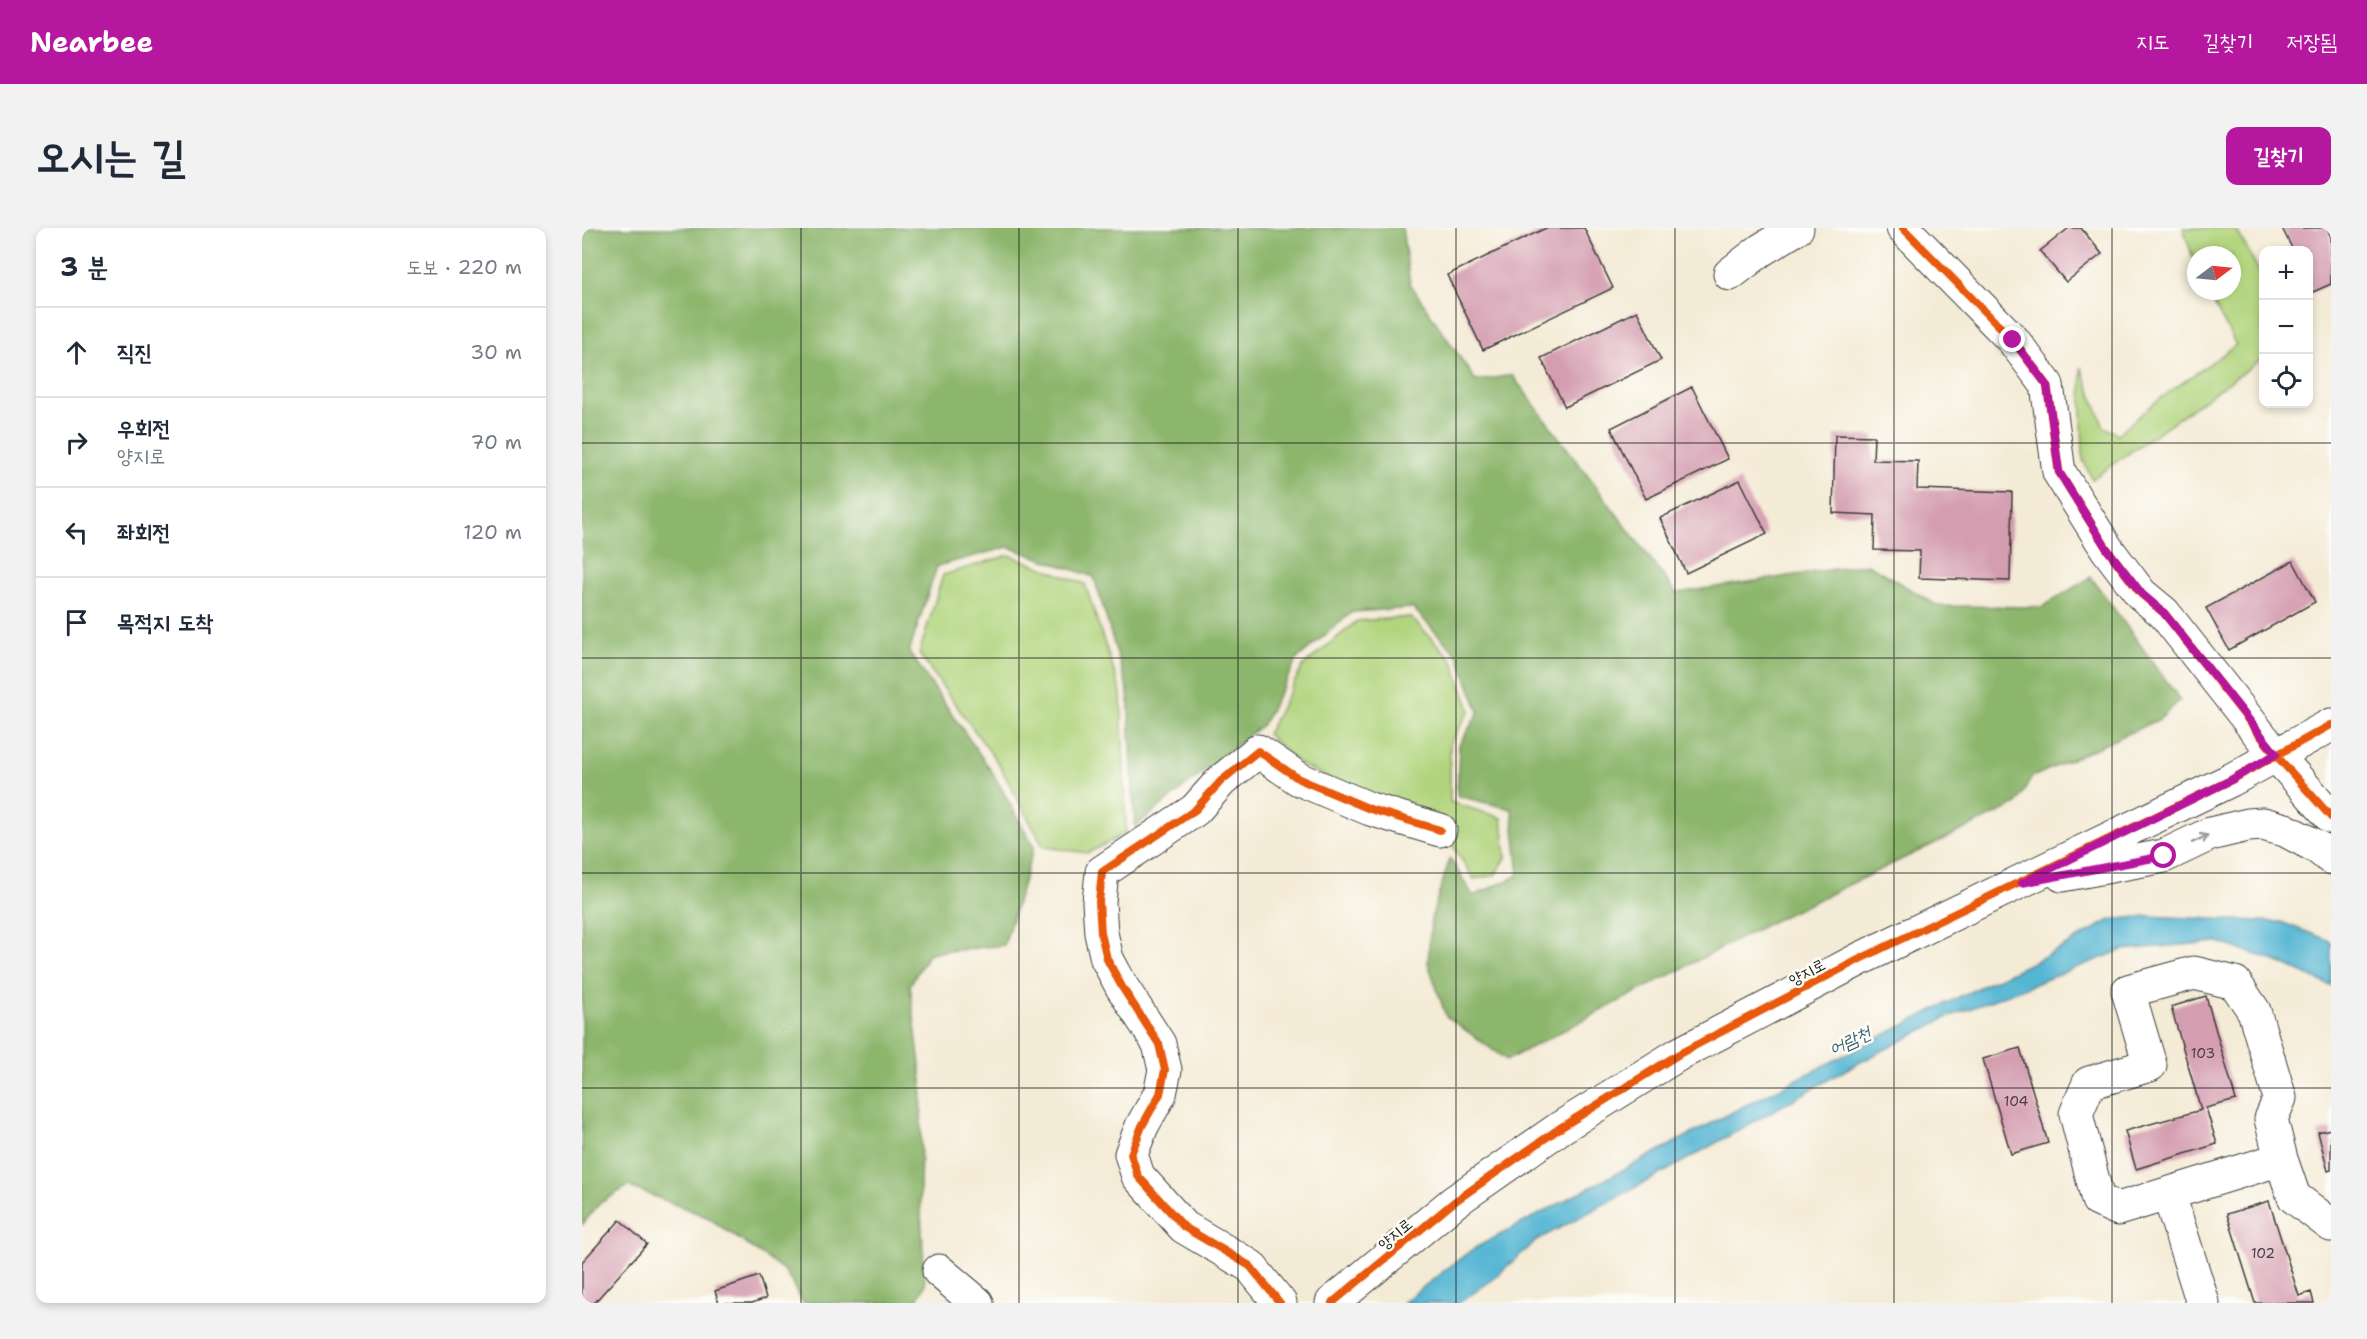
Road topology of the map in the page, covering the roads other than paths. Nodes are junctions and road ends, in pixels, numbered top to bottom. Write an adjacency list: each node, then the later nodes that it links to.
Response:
1 (1797, 228): 3 (street)
2 (1903, 228): 5 (street)
3 (1730, 274)
4 (2331, 725): 5 (street, 양지로)
5 (2276, 754): 6 (street); 9 (street, 양지로)
6 (2331, 817)
7 (1440, 830): 15 (street)
8 (2331, 858): 9 (street, one-way to 8)
9 (2022, 883): 16 (street, 양지로)
10 (2281, 1159): 11 (street); 11 (street); 12 (street)
11 (2169, 1195): 17 (street)
12 (2331, 1225)
13 (939, 1271): 14 (street)
14 (977, 1303)
15 (1280, 1303)
16 (1332, 1303)
17 (2203, 1303)

